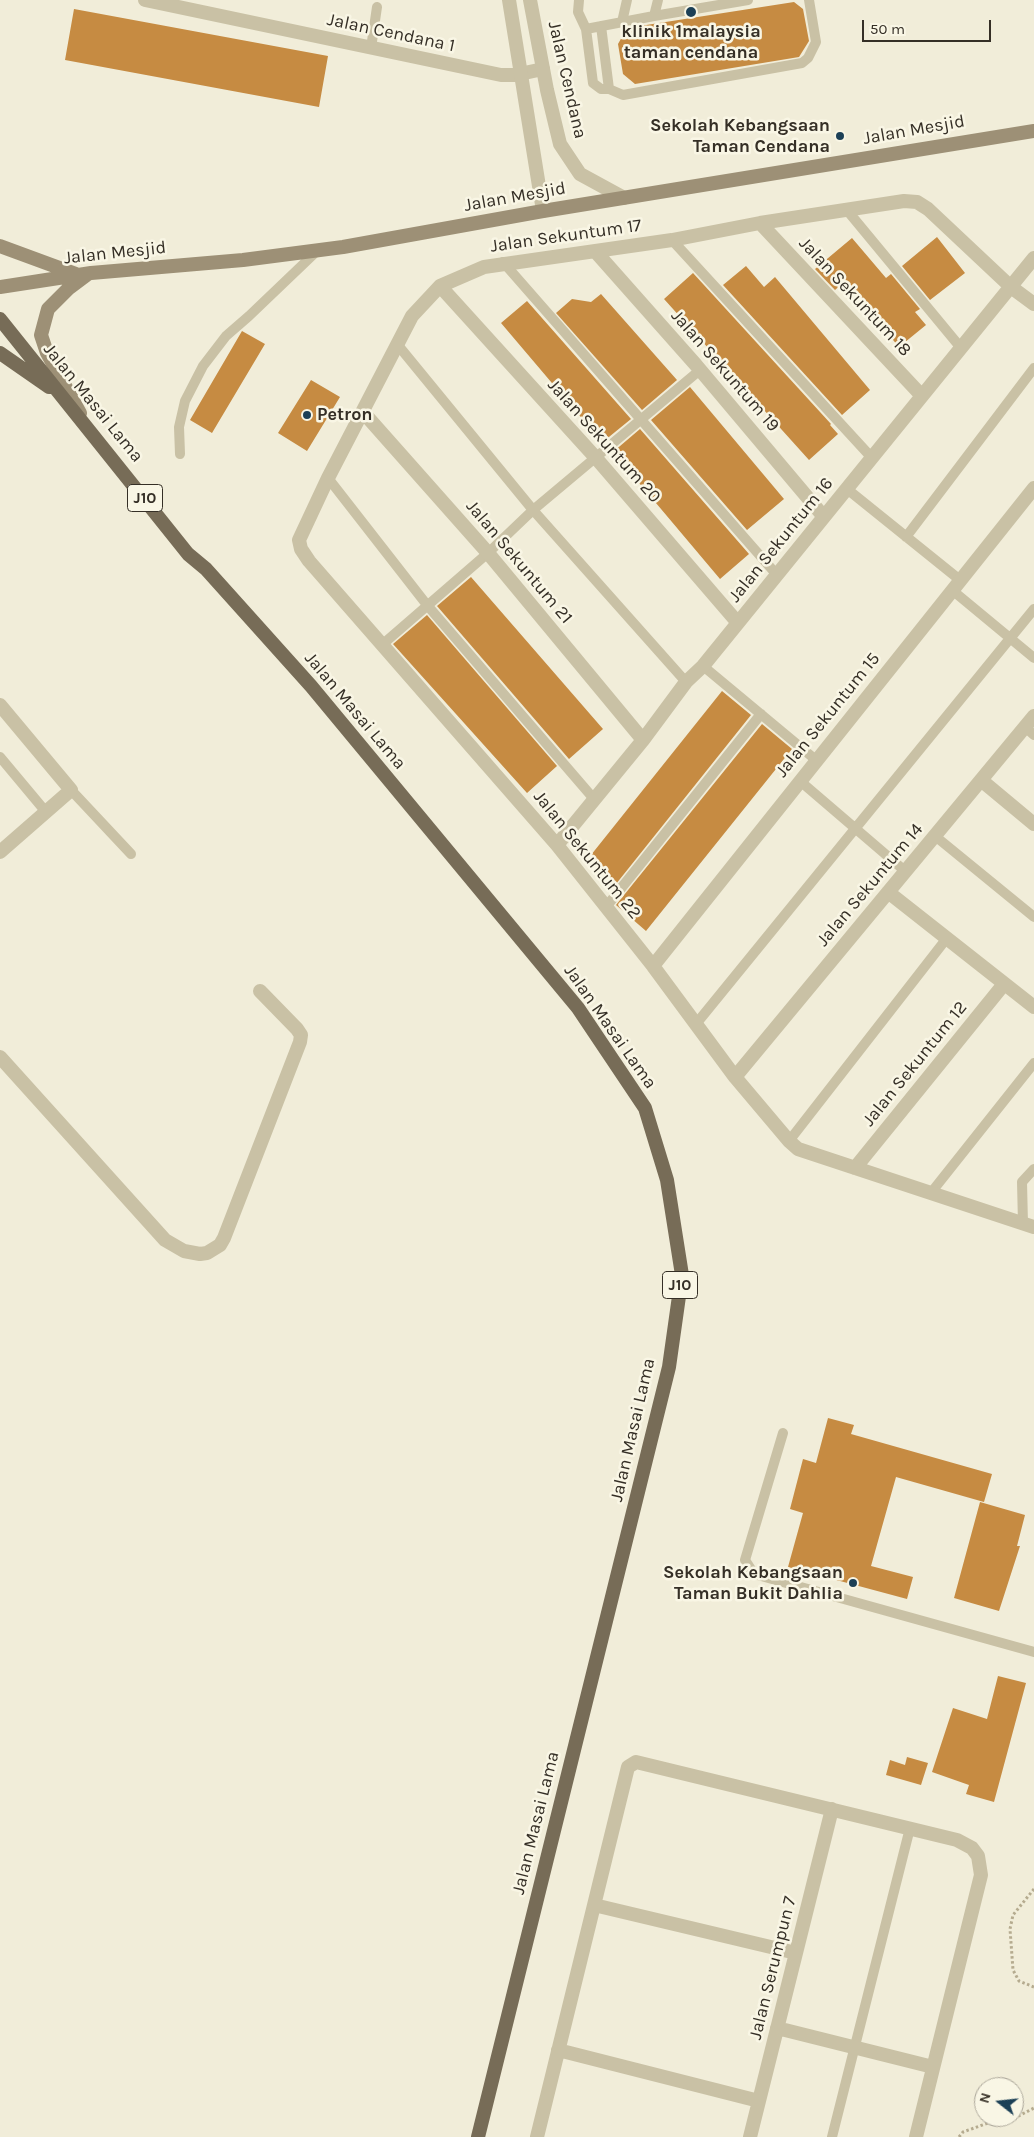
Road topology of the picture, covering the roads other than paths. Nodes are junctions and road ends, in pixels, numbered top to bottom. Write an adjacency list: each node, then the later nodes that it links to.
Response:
1 (144, 0): 9 (street, Jalan Cendana 1)
2 (509, 0): 18 (street)
3 (530, 0): 17 (street, Jalan Cendana)
4 (579, 0): 15 (lane)
5 (627, 0): 13 (lane)
6 (658, 0): 12 (lane)
7 (748, 0): 10 (lane)
8 (809, 0): 19 (lane)
9 (188, 4): 16 (street, Jalan Cendana 1)
10 (698, 4): 12 (lane)
11 (378, 7): 16 (lane)
12 (654, 16): 13 (lane)
13 (622, 22): 14 (lane)
14 (601, 26): 15 (lane); 19 (lane)
15 (586, 29): 19 (lane)
16 (371, 48): 18 (street, Jalan Cendana 1)
17 (543, 69): 18 (street, Jalan Cendana 1); 21 (street, Jalan Cendana)
18 (522, 73): 23 (street)
19 (609, 89)
20 (1034, 131): 21 (main road, Jalan Mesjid)
21 (624, 198): 23 (main road, Jalan Mesjid)
22 (846, 210): 24 (street, Jalan Sekuntum 17); 35 (street, Jalan Sekuntum 17); 39 (lane)
23 (542, 211): 27 (main road, Jalan Mesjid)
24 (760, 223): 25 (street, Jalan Sekuntum 17); 43 (street, Jalan Sekuntum 18)
25 (672, 240): 28 (street, Jalan Sekuntum 17); 50 (lane)
26 (0, 246): 32 (main road)
27 (317, 251): 31 (main road, Jalan Mesjid); 48 (lane)
28 (595, 252): 30 (street, Jalan Sekuntum 17); 42 (street, Jalan Sekuntum 19)
29 (1034, 258): 35 (street, Jalan Sekuntum 16)
30 (503, 262): 33 (street, Jalan Sekuntum 17); 46 (lane)
31 (91, 273): 32 (main road, Jalan Mesjid); 47 (main road)
32 (76, 274): 34 (main road, Jalan Mesjid)
33 (440, 286): 38 (street, Jalan Sekuntum 17); 49 (street, Jalan Sekuntum 20)
34 (0, 287)
35 (1011, 287): 36 (street); 39 (street, Jalan Sekuntum 16)
36 (1034, 304)
37 (0, 319): 44 (main road, Jalan Masai Lama / J10)
38 (397, 344): 45 (street, Jalan Sekuntum 17); 54 (lane)
39 (961, 348): 43 (street, Jalan Sekuntum 16)
40 (0, 353): 44 (main road)
41 (1034, 368): 56 (lane)
42 (700, 370): 46 (lane); 55 (street, Jalan Sekuntum 19)
43 (922, 396): 50 (street, Jalan Sekuntum 16)
44 (64, 397): 47 (main road, Jalan Masai Lama / J10)
45 (363, 412): 51 (street, Jalan Sekuntum 17); 58 (street, Jalan Sekuntum 21)
46 (640, 420): 49 (lane); 59 (lane)
47 (87, 424): 116 (main road, Jalan Masai Lama / J10)
48 (180, 454)
49 (596, 458): 54 (lane); 63 (street, Jalan Sekuntum 20)
50 (872, 458): 53 (street, Jalan Sekuntum 16)
51 (328, 478): 57 (street, Jalan Sekuntum 17); 61 (lane)
52 (1034, 488): 60 (street, Jalan Sekuntum 15)
53 (847, 489): 55 (street, Jalan Sekuntum 16); 56 (lane)
54 (533, 510): 58 (lane); 68 (lane)
55 (824, 517): 59 (street, Jalan Sekuntum 16)
56 (906, 537): 60 (lane)
57 (300, 545): 65 (street, Jalan Sekuntum 22)
58 (488, 553): 61 (lane); 73 (street, Jalan Sekuntum 21)
59 (777, 575): 63 (street, Jalan Sekuntum 16)
60 (956, 585): 64 (lane); 75 (street, Jalan Sekuntum 15)
61 (427, 605): 65 (lane); 79 (lane)
62 (1034, 609): 64 (lane)
63 (738, 623): 67 (street, Jalan Sekuntum 16)
64 (1010, 639): 66 (lane); 82 (lane)
65 (383, 644): 84 (street, Jalan Sekuntum 22)
66 (1034, 658)
67 (703, 666): 68 (street, Jalan Sekuntum 16); 70 (lane)
68 (686, 682): 73 (street, Jalan Sekuntum 16)
69 (0, 705): 78 (street)
70 (761, 714): 75 (lane); 89 (lane)
71 (1034, 716): 72 (street, Jalan Sekuntum 14)
72 (1029, 731): 76 (street, Jalan Sekuntum 14)
73 (642, 740): 79 (street, Jalan Sekuntum 16)
74 (0, 758): 80 (lane)
75 (816, 760): 77 (street, Jalan Sekuntum 15)
76 (981, 780): 81 (street); 83 (street, Jalan Sekuntum 14)
77 (800, 781): 82 (lane); 92 (street, Jalan Sekuntum 15)
78 (71, 790): 80 (street); 86 (lane)
79 (594, 799): 84 (street, Jalan Sekuntum 16)
80 (46, 812): 85 (street)
81 (1034, 824)
82 (855, 829): 87 (lane); 96 (lane)
83 (935, 836): 87 (street, Jalan Sekuntum 14); 90 (lane)
84 (557, 845): 89 (street, Jalan Sekuntum 22)
85 (0, 852)
86 (131, 854)
87 (905, 871): 88 (street, Jalan Sekuntum 14)
88 (888, 892): 91 (street); 99 (street, Jalan Sekuntum 14)
89 (606, 908): 92 (street, Jalan Sekuntum 22)
90 (1034, 917)
91 (947, 938): 93 (street); 100 (lane)
92 (653, 966): 96 (street, Jalan Sekuntum 22)
93 (1004, 984): 95 (street); 101 (street, Jalan Sekuntum 12)
94 (260, 992): 97 (street)
95 (1034, 1007)
96 (696, 1024): 99 (street, Jalan Sekuntum 22)
97 (0, 1057)
98 (1034, 1063): 103 (lane)
99 (734, 1077): 100 (street, Jalan Sekuntum 22)
100 (789, 1141): 101 (street, Jalan Sekuntum 22)
101 (855, 1168): 103 (street, Jalan Sekuntum 22)
102 (1034, 1169): 104 (lane)
103 (930, 1194): 104 (street, Jalan Sekuntum 22)
104 (1028, 1226)
105 (783, 1433): 106 (lane)
106 (1034, 1652)
107 (832, 1809): 108 (street); 109 (street); 110 (street, Jalan Serumpun 7)
108 (910, 1828): 112 (lane); 114 (street)
109 (594, 1905): 110 (street); 113 (street)
110 (796, 1953): 111 (street, Jalan Serumpun 7)
111 (777, 2028): 112 (street); 115 (street, Jalan Serumpun 7)
112 (855, 2048): 114 (street); 119 (lane)
113 (558, 2050): 115 (street); 117 (street)
114 (933, 2067): 120 (street)
115 (759, 2101): 118 (street, Jalan Serumpun 7)
116 (478, 2137)
117 (536, 2137)
118 (750, 2137)
119 (832, 2137)
120 (916, 2137)

